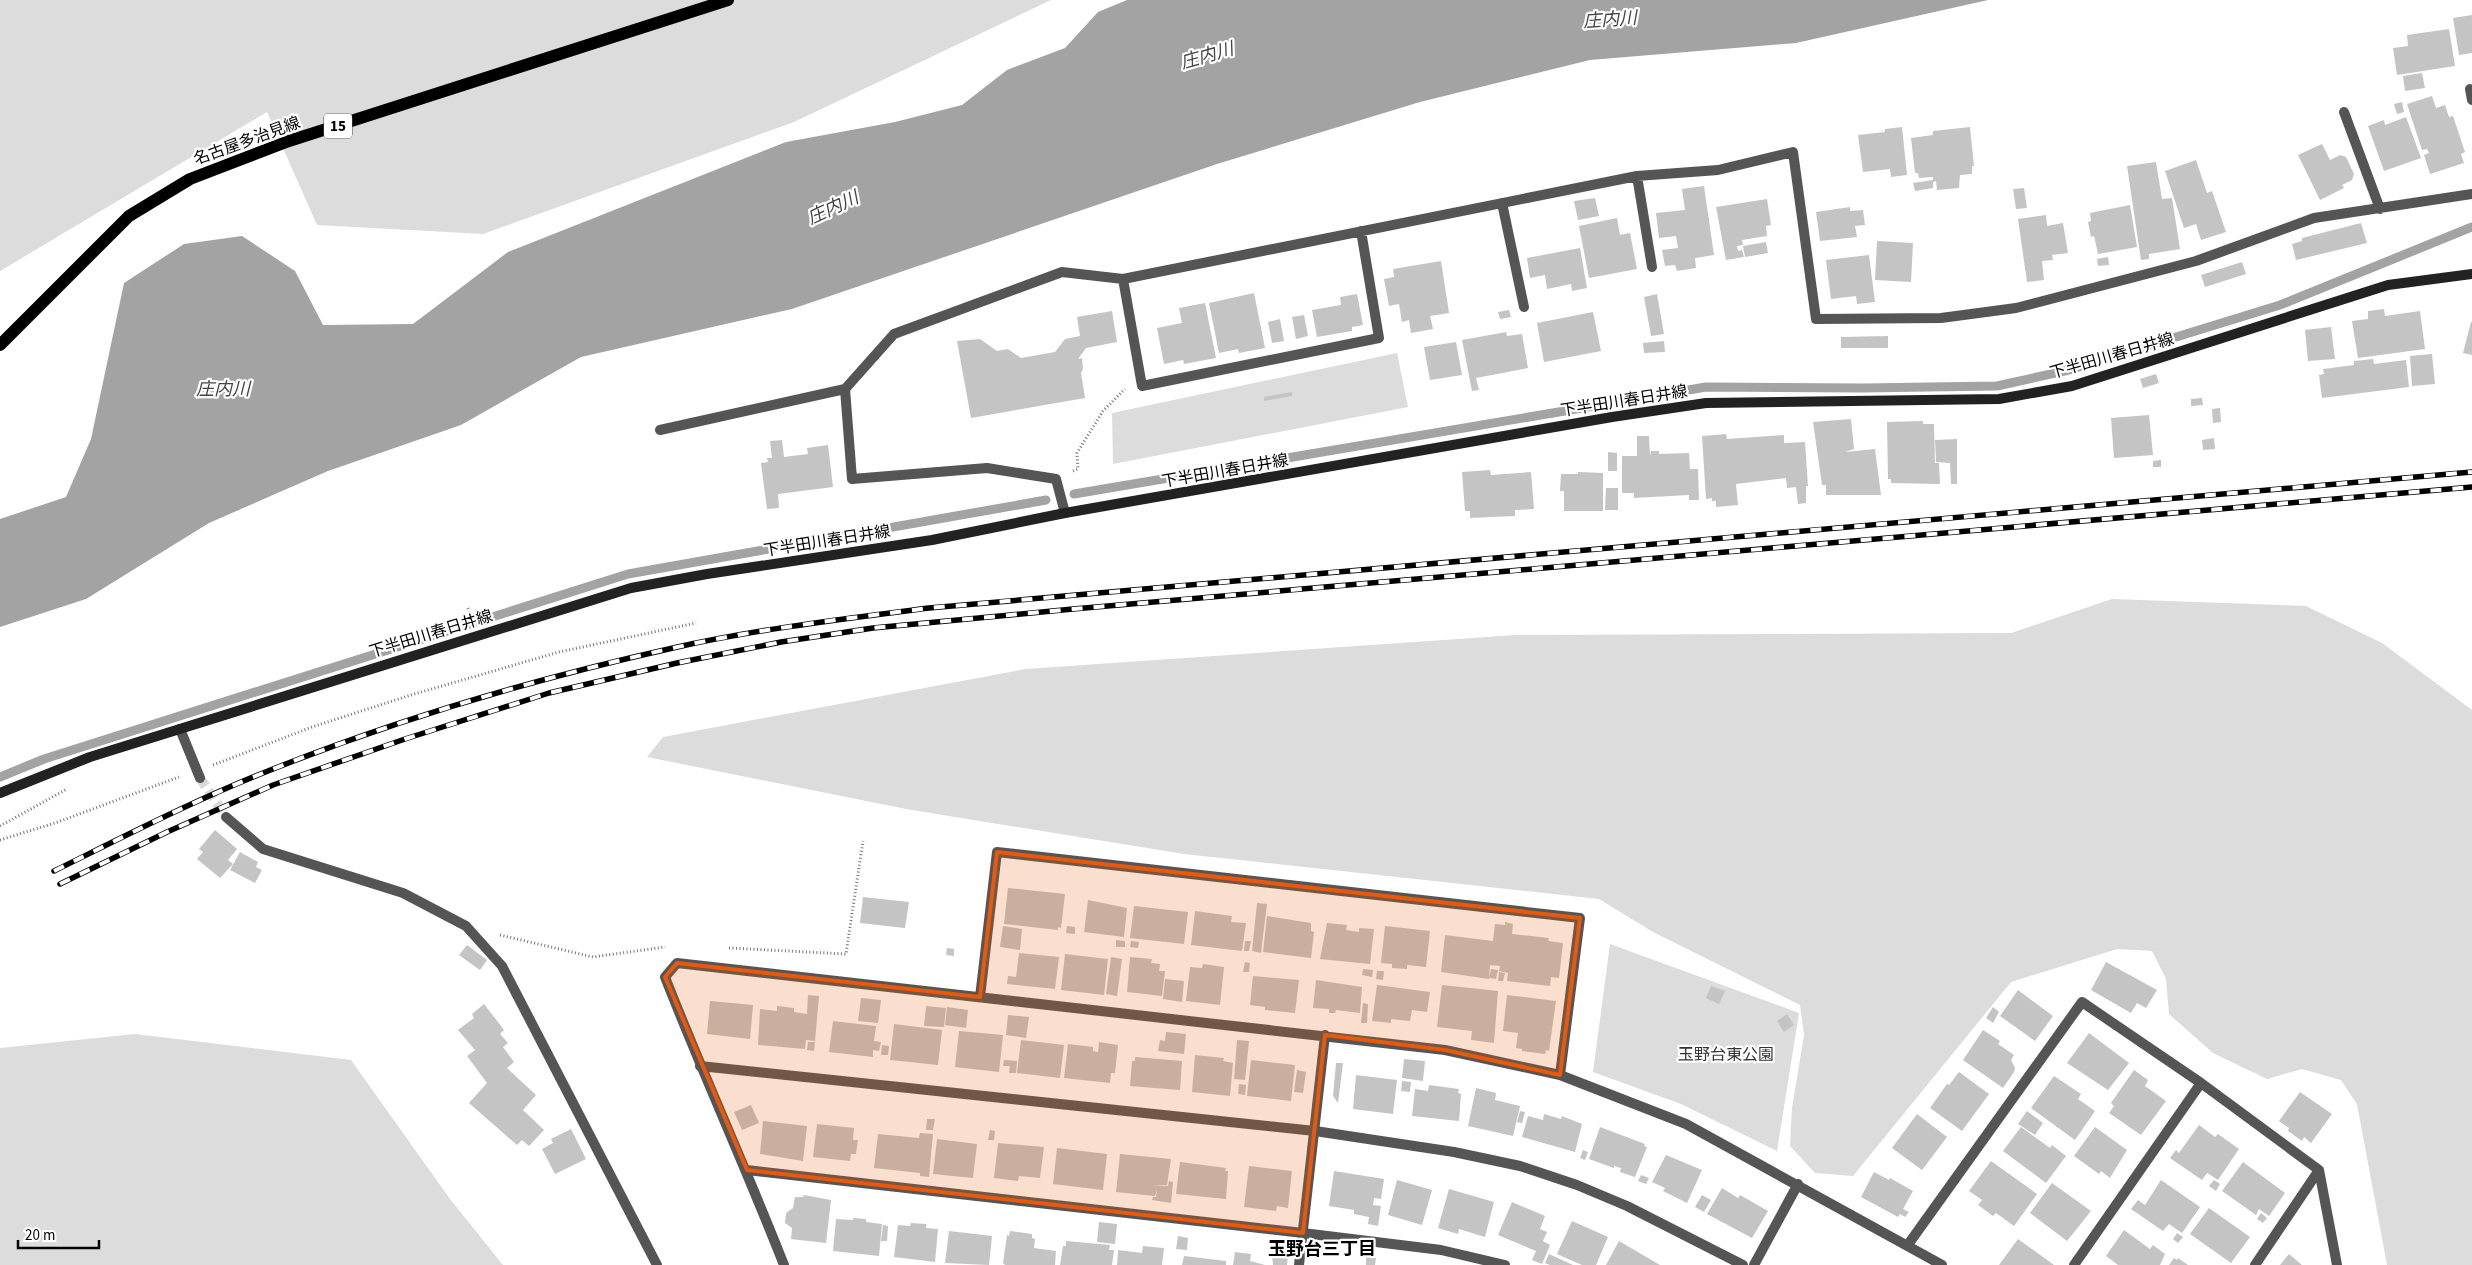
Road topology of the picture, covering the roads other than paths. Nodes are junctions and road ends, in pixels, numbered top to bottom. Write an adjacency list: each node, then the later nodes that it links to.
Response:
1 (728, 0): 12 (main road, 名古屋多治見線 / 15)
2 (2344, 112): 6 (street)
3 (1637, 176): 5 (street); 6 (street); 8 (street)
4 (2472, 194): 6 (street)
5 (1502, 203): 7 (street); 11 (street)
6 (2380, 209)
7 (1362, 232): 10 (street); 10 (street)
8 (1652, 267)
9 (2472, 274): 15 (main road, 下半田川春日井線)
10 (1123, 279): 13 (street)
11 (1524, 307)
12 (0, 345)
13 (845, 389): 14 (street); 15 (street)
14 (660, 430)
15 (1065, 513): 16 (main road, 下半田川春日井線)
16 (180, 729): 17 (street); 18 (main road, 下半田川春日井線)
17 (200, 778)
18 (0, 793)
19 (226, 816): 31 (street)
20 (980, 997): 21 (street); 22 (street); 23 (street)
21 (1325, 1035): 23 (street); 25 (street)
22 (700, 1066): 25 (street); 26 (street)
23 (1560, 1075): 28 (street)
24 (2201, 1084): 27 (street); 30 (street); 38 (street)
25 (1315, 1131): 29 (street); 35 (street)
26 (747, 1170): 29 (street); 32 (street)
27 (2320, 1170): 39 (street); 40 (street)
28 (1798, 1184): 30 (street); 36 (street)
29 (1303, 1233): 33 (street); 34 (street)
30 (1907, 1246): 37 (street)
31 (657, 1265)
32 (784, 1265)
33 (1299, 1265)
34 (1505, 1265)
35 (1743, 1265)
36 (1754, 1265)
37 (1942, 1265)
38 (2074, 1265)
39 (2255, 1265)
40 (2338, 1265)

